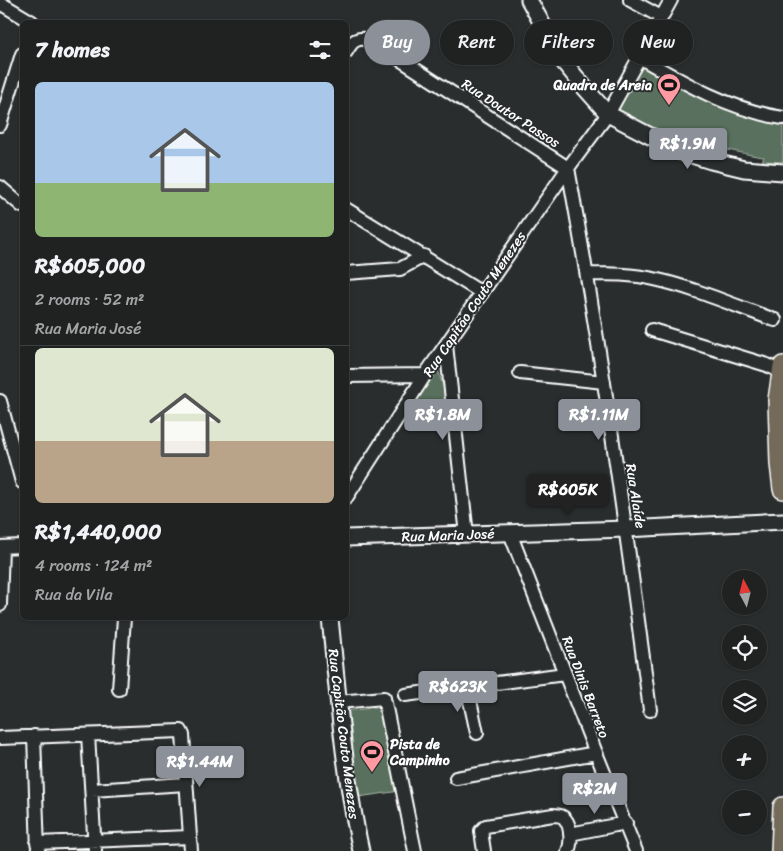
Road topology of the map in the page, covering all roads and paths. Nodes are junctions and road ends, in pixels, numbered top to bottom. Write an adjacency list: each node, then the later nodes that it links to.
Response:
1 (630, 0): 5 (street)
2 (671, 0): 5 (street, Rua Capitão Couto Menezes)
3 (530, 1): 12 (street)
4 (0, 4): 6 (street)
5 (661, 17): 7 (street, Rua Capitão Couto Menezes)
6 (28, 20)
7 (659, 20)
8 (349, 48): 15 (street, Rua Doutor Passos)
9 (20, 60): 14 (street)
10 (635, 65): 12 (street, Rua Capitão Couto Menezes)
11 (652, 65): 13 (street)
12 (608, 114): 15 (street, Rua Capitão Couto Menezes); 16 (street)
13 (783, 118)
14 (0, 125)
15 (568, 168): 22 (street, Rua Alaíde); 23 (street, Rua Capitão Couto Menezes)
16 (783, 172)
17 (0, 187): 18 (street)
18 (20, 204)
19 (349, 211): 20 (street)
20 (424, 256): 21 (street); 23 (street)
21 (349, 274)
22 (588, 274): 24 (street); 31 (street, Rua Alaíde)
23 (482, 293): 26 (street, Rua Capitão Couto Menezes)
24 (775, 320)
25 (652, 330): 27 (street)
26 (446, 345): 29 (street, Rua Capitão Couto Menezes); 35 (street)
27 (782, 369): 32 (main road)
28 (520, 373): 31 (street)
29 (425, 375): 30 (street); 34 (street, Rua Capitão Couto Menezes)
30 (349, 376)
31 (604, 382): 41 (street, Rua Alaíde)
32 (780, 396): 36 (main road)
33 (0, 401): 37 (street)
34 (404, 410): 35 (street); 39 (street, Rua Capitão Couto Menezes)
35 (454, 413): 44 (street)
36 (782, 455): 38 (main road)
37 (20, 475)
38 (783, 489)
39 (349, 493)
40 (783, 521): 41 (street, Rua Maria José)
41 (626, 529): 42 (street, Rua Maria José); 55 (street, Rua Alaíde)
42 (510, 533): 44 (street, Rua Maria José); 50 (street, Rua Dinis Barreto)
43 (349, 535): 44 (street, Rua Maria José)
44 (467, 535)
45 (20, 546): 46 (street)
46 (1, 547): 47 (street)
47 (0, 605)
48 (124, 620): 52 (street)
49 (330, 620): 54 (street, Rua Capitão Couto Menezes)
50 (565, 674): 51 (street); 60 (street, Rua Dinis Barreto)
51 (467, 687): 53 (street); 56 (street)
52 (119, 689)
53 (405, 695)
54 (338, 702): 71 (street, Rua Capitão Couto Menezes); 72 (street)
55 (650, 710)
56 (477, 733)
57 (88, 735): 58 (street); 62 (street); 63 (street)
58 (34, 736): 59 (street); 69 (street)
59 (0, 738)
60 (596, 753): 61 (street); 65 (street, Rua Dinis Barreto)
61 (456, 778)
62 (186, 784): 63 (street); 67 (street)
63 (92, 790): 68 (street)
64 (783, 807): 76 (main road)
65 (626, 824): 66 (street); 75 (street, Rua Dinis Barreto)
66 (570, 834): 73 (street); 74 (street)
67 (190, 836): 68 (street); 70 (street)
68 (95, 846): 69 (street)
69 (38, 847)
70 (191, 851)
71 (361, 851)
72 (416, 851)
73 (484, 851)
74 (568, 851)
75 (636, 851)
76 (781, 851)

